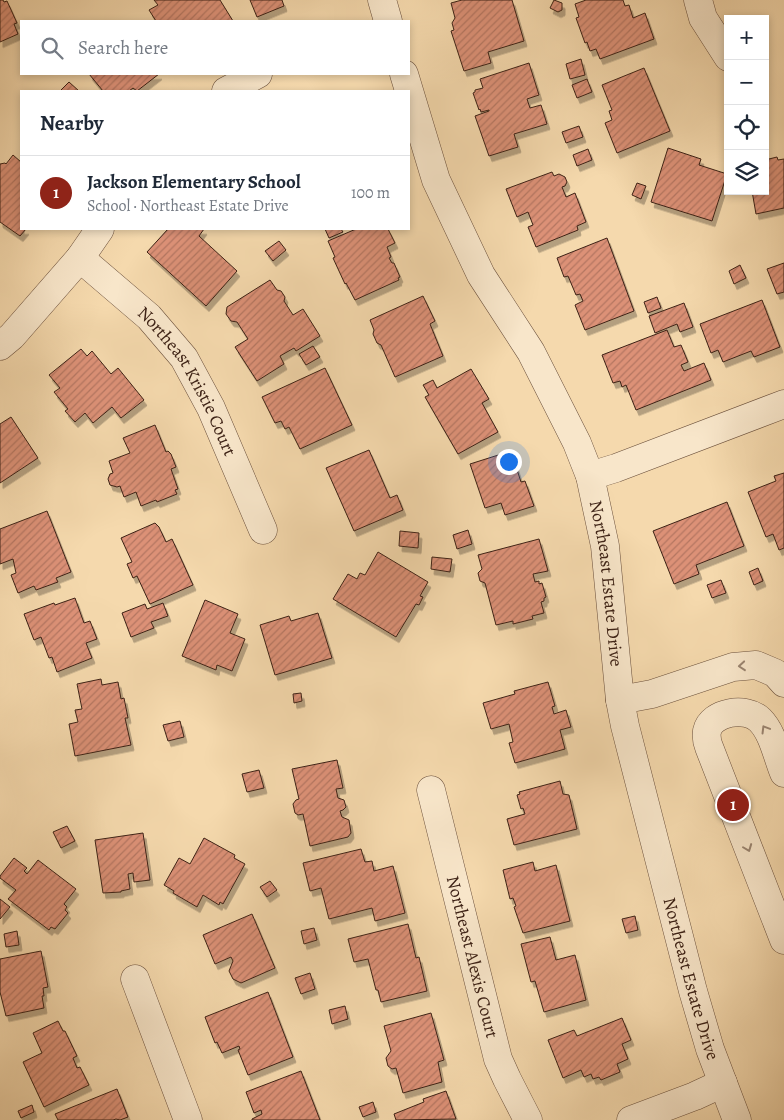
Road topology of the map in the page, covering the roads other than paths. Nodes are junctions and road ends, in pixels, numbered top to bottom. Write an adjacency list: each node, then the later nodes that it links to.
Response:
1 (382, 0): 3 (street)
2 (698, 0): 4 (street)
3 (388, 20)
4 (724, 51)
5 (256, 75): 7 (street)
6 (404, 75): 8 (street, Northeast Estate Drive)
7 (228, 90)
8 (409, 90)
9 (410, 94): 14 (street, Northeast Estate Drive)
10 (99, 230): 11 (street)
11 (80, 258): 12 (street); 15 (street, Northeast Kristie Court)
12 (0, 346)
13 (784, 404): 14 (street)
14 (590, 476): 17 (street, Northeast Estate Drive)
15 (263, 530)
16 (784, 683): 17 (street, one-way to 17)
17 (620, 700): 22 (street, Northeast Estate Drive)
18 (784, 773): 20 (street, one-way to 20)
19 (431, 790): 24 (street, Northeast Alexis Court)
20 (784, 940)
21 (135, 979): 23 (street)
22 (723, 1083): 25 (street); 26 (street, Northeast Estate Drive)
23 (188, 1120)
24 (528, 1120)
25 (631, 1120)
26 (737, 1120)

